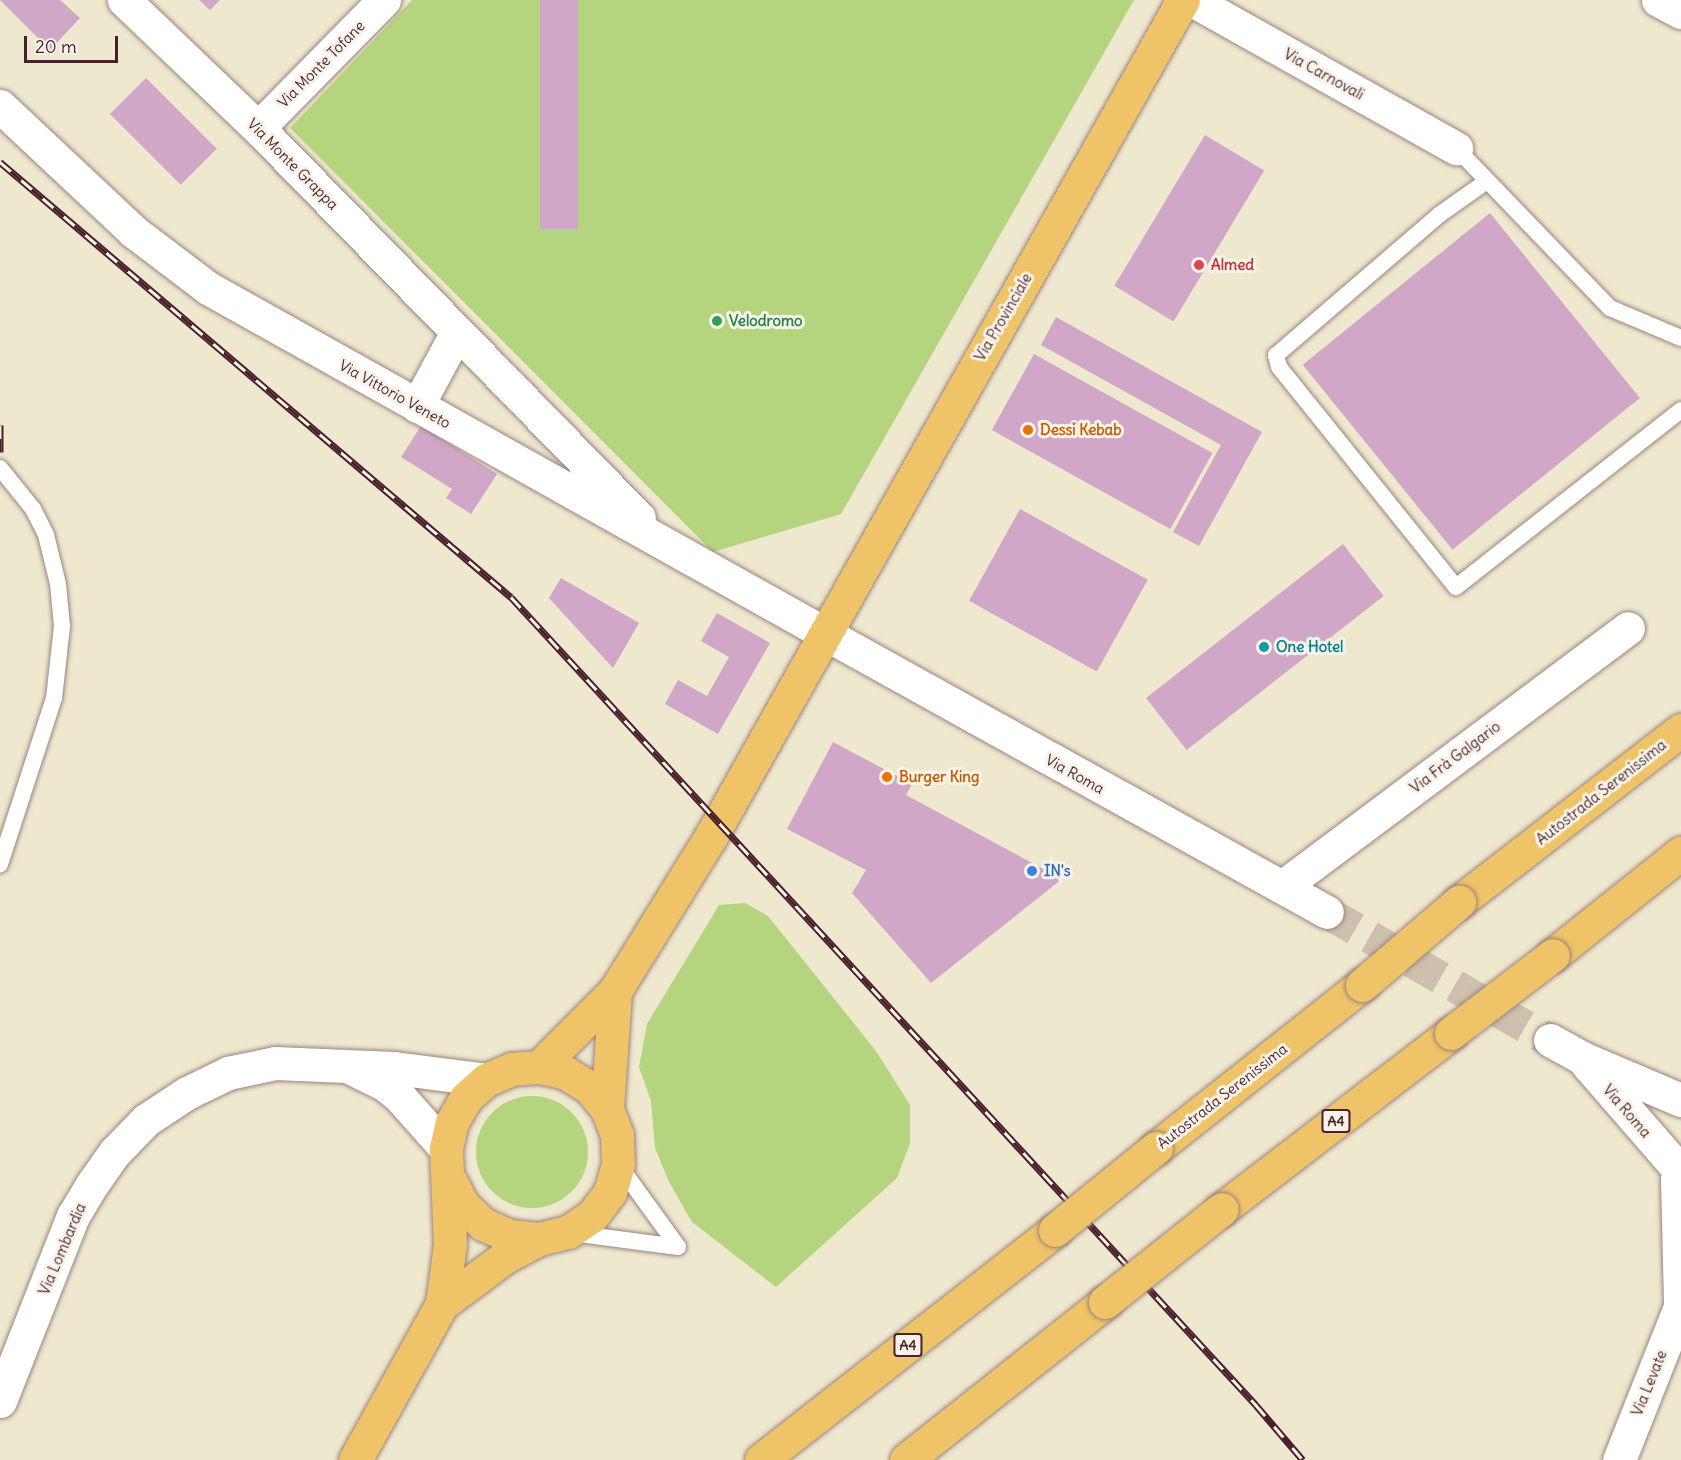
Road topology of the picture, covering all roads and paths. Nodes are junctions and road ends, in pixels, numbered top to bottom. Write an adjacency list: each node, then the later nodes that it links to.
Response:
1 (124, 0): 8 (street, Via Monte Grappa)
2 (384, 0): 8 (street, Via Monte Tofane)
3 (1183, 0): 18 (main road, Via Provinciale)
4 (1192, 0): 9 (street, Via Carnovali)
5 (1658, 0): 6 (street)
6 (1681, 12)
7 (0, 106): 13 (street, Via Vittorio Veneto)
8 (258, 128): 11 (street, Via Monte Grappa)
9 (1456, 148): 10 (lane)
10 (1487, 181): 12 (lane); 14 (lane)
11 (457, 332): 13 (street); 16 (street, Via Monte Grappa)
12 (1681, 338)
13 (417, 406): 16 (street, Via Vittorio Veneto)
14 (1681, 410)
15 (0, 468): 21 (lane)
16 (664, 545): 18 (street, Via Vittorio Veneto)
17 (1628, 628): 22 (street, Via Frà Galgario)
18 (824, 633): 22 (street, Via Roma); 24 (main road, Via Provinciale)
19 (1681, 730): 40 (main road, Autostrada Serenissima / A4, bridge)
20 (1681, 853): 41 (main road, A4, bridge)
21 (0, 864)
22 (1282, 887): 23 (street, Via Roma)
23 (1327, 912)
24 (615, 991): 28 (main road); 31 (main road)
25 (1550, 1040): 26 (street, Via Roma)
26 (1582, 1058): 30 (street, Via Roma); 34 (street, Via Roma)
27 (321, 1063): 29 (street, Via Lombardia); 32 (street, Via Lombardia); 38 (street, Via Lombardia)
28 (540, 1066): 29 (main road); 31 (main road)
29 (486, 1080): 32 (main road)
30 (1681, 1100)
31 (607, 1109): 33 (main road)
32 (447, 1163): 35 (main road); 36 (main road)
33 (618, 1164): 35 (main road); 35 (lane)
34 (1678, 1165): 37 (street, Via Levate)
35 (554, 1236): 36 (main road)
36 (442, 1304): 39 (main road)
37 (1681, 1305): 42 (street, Via Levate)
38 (0, 1401)
39 (355, 1460)
40 (761, 1460)
41 (906, 1460)
42 (1618, 1460)

